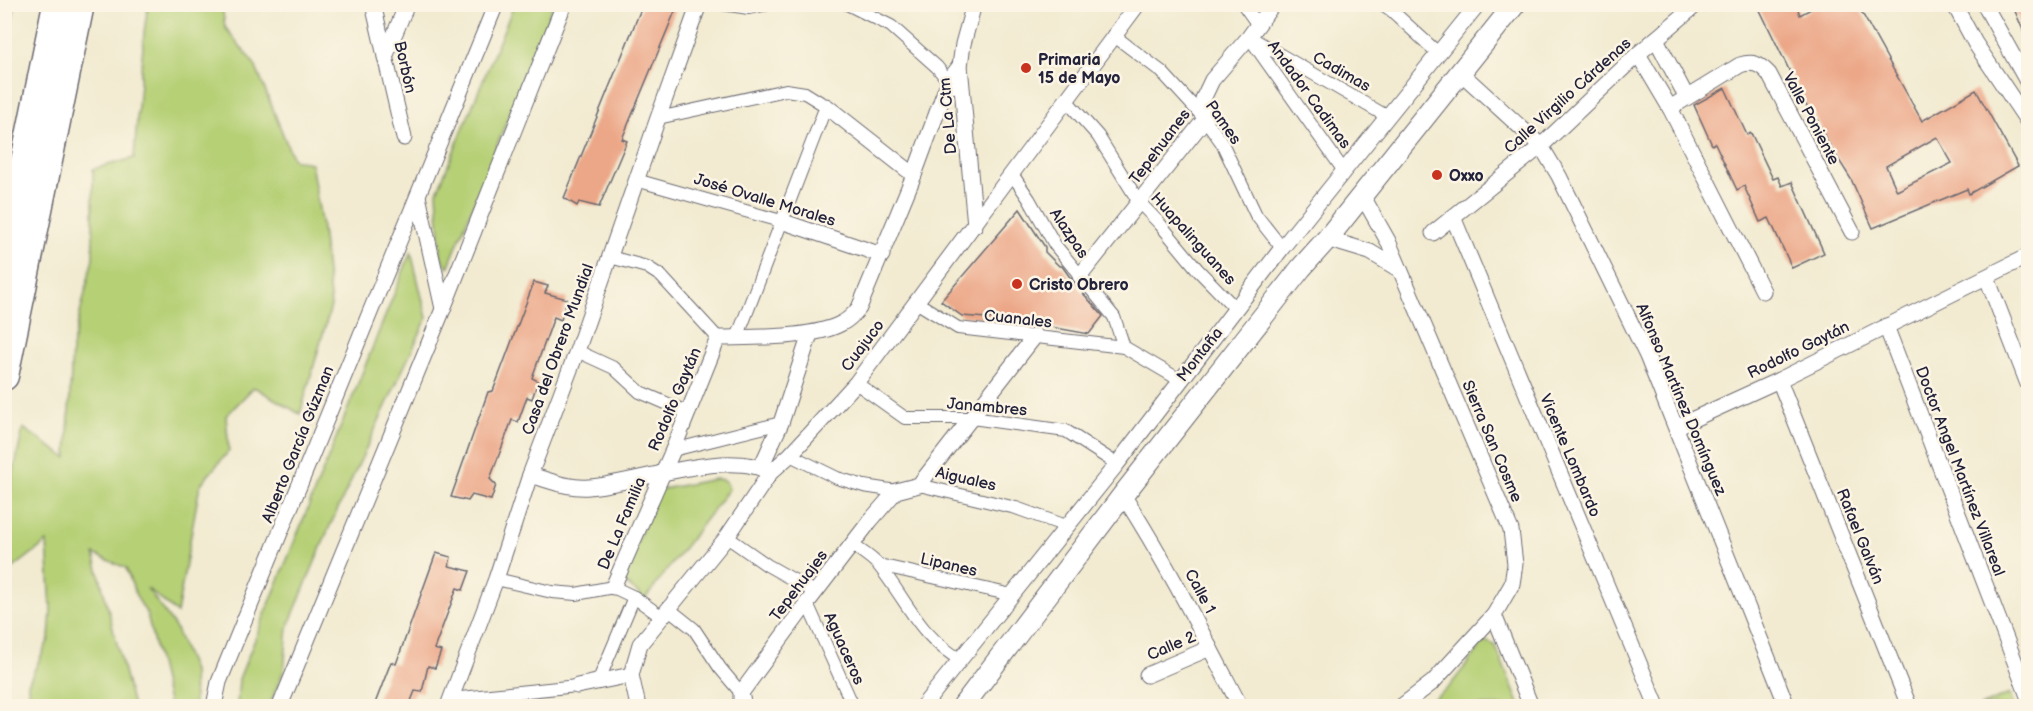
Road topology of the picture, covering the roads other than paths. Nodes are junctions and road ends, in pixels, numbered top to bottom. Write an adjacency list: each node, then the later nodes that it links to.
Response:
1 (57, 4): 59 (highway)
2 (80, 4): 75 (highway)
3 (373, 4): 26 (street, Borbón)
4 (407, 4): 26 (street)
5 (496, 4): 47 (street, Alberto García Gúzman)
6 (564, 4): 67 (street)
7 (699, 4): 37 (street, Casa del Obrero Mundial)
8 (722, 4): 9 (street)
9 (769, 4)
10 (847, 4): 29 (street)
11 (974, 4): 27 (street, De La Ctm)
12 (1138, 4): 22 (street, Cuajuco)
13 (1243, 4): 21 (street, Cadimas)
14 (1273, 4): 21 (street, Tepehuanes)
15 (1382, 4): 24 (street)
16 (1478, 4): 24 (street, Montaña)
17 (1515, 4): 28 (main road, Montaña)
18 (1697, 4): 23 (street, Calle Virgilio Cárdenas)
19 (1954, 4): 39 (street)
20 (1984, 4): 30 (street)
21 (1253, 31): 36 (street, Cadimas); 38 (street, Tepehuanes); 42 (street, Andador Cadimas)
22 (1113, 35): 32 (street, Cuajuco); 38 (street, Pames)
23 (1656, 39): 25 (street, Calle Virgilio Cárdenas); 31 (street)
24 (1439, 54): 36 (street, Montaña)
25 (1638, 54): 35 (street); 41 (street, Calle Virgilio Cárdenas)
26 (385, 57): 40 (street, Borbón)
27 (960, 66): 29 (street); 33 (street, De La Ctm)
28 (1461, 73): 41 (street, Alfonso Martínez Domínguez); 46 (main road, Montaña)
29 (949, 80): 33 (street); 44 (street)
30 (2028, 83)
31 (1686, 96): 35 (street, Valle Poniente); 52 (street, Valle Poniente)
32 (1067, 101): 43 (street, Cuajuco); 48 (street, Huapalinguanes)
33 (963, 103): 51 (street, De La Ctm)
34 (826, 106): 37 (street); 44 (street); 50 (street)
35 (1670, 108): 64 (street)
36 (1388, 117): 42 (street, Montaña)
37 (658, 118): 45 (street, Casa del Obrero Mundial)
38 (1205, 119): 48 (street, Tepehuanes); 55 (street, Pames)
39 (2028, 122)
40 (404, 138)
41 (1541, 147): 49 (street, Calle Virgilio Cárdenas); 83 (street, Alfonso Martínez Domínguez)
42 (1344, 171): 55 (street, Montaña)
43 (1012, 174): 51 (street, Cuajuco); 62 (street, Alazpas)
44 (914, 175): 56 (street)
45 (636, 180): 50 (street, José Ovalle Morales); 58 (street, Casa del Obrero Mundial)
46 (1362, 195): 54 (main road, Montaña); 61 (street, Sierra San Cosme)
47 (418, 196): 67 (street); 115 (street, Alberto García Gúzman)
48 (1139, 202): 62 (street, Tepehuanes); 66 (street, Huapalinguanes)
49 (1453, 217): 53 (street, Calle Virgilio Cárdenas); 124 (street, Vicente Lombardo)
50 (781, 221): 56 (street, José Ovalle Morales); 72 (street)
51 (975, 225): 65 (street, Cuajuco)
52 (1852, 232)
53 (1433, 233)
54 (1327, 239): 60 (main road, Montaña); 61 (street)
55 (1282, 248): 60 (street); 66 (street, Montaña)
56 (882, 255): 69 (street)
57 (2028, 256): 63 (street, Rodolfo Gaytán)
58 (610, 257): 71 (street); 74 (street, Casa del Obrero Mundial)
59 (4, 264)
60 (1301, 268): 85 (main road, Montaña)
61 (1400, 270): 105 (street, Sierra San Cosme)
62 (1080, 276): 73 (street, Alazpas)
63 (1987, 278): 68 (street, Rodolfo Gaytán); 79 (street)
64 (1763, 291)
65 (916, 302): 70 (street, Cuanales); 78 (street, Cuajuco)
66 (1236, 308): 76 (street, Montaña)
67 (443, 309): 116 (street)
68 (1886, 326): 77 (street, Rodolfo Gaytán); 112 (street, Doctor Angel Martínez Villareal)
69 (810, 333): 72 (street); 82 (street)
70 (1035, 336): 73 (street, Cuanales); 81 (street)
71 (718, 338): 72 (street); 80 (street, Rodolfo Gaytán)
72 (736, 338)
73 (1124, 347): 76 (street)
74 (577, 351): 80 (street); 91 (street, Casa del Obrero Mundial)
75 (4, 376)
76 (1180, 380): 84 (street, Montaña)
77 (1779, 380): 83 (street, Rodolfo Gaytán); 126 (street, Rafael Galván)
78 (856, 383): 81 (street, Janambres); 87 (street, Cuajuco)
79 (2028, 384)
80 (688, 413): 86 (street, Rodolfo Gaytán)
81 (972, 418): 88 (street, Janambres); 92 (street)
82 (781, 423): 86 (street); 89 (street)
83 (1676, 426): 125 (street, Alfonso Martínez Domínguez)
84 (1140, 433): 85 (street); 88 (street, Montaña)
85 (1160, 449): 94 (main road, Montaña)
86 (673, 450): 90 (street, Rodolfo Gaytán)
87 (790, 455): 89 (street, Cuajuco); 93 (street, Aiguales)
88 (1117, 464): 95 (street, Montaña)
89 (765, 470): 90 (street); 96 (street, Cuajuco)
90 (662, 472): 91 (street); 100 (street, De La Familia)
91 (530, 475): 99 (street, Casa del Obrero Mundial)
92 (919, 485): 93 (street, Aiguales); 95 (street, Aiguales)
93 (896, 492): 97 (street, Tepehuajes)
94 (1123, 495): 106 (street, Calle 1); 120 (main road, Montaña)
95 (1066, 526): 101 (street, Montaña)
96 (727, 537): 103 (street, Aguaceros); 104 (street, Cuajuco)
97 (851, 544): 98 (street, Lipanes); 103 (street, Tepehuajes)
98 (879, 565): 101 (street, Lipanes); 107 (street, Lipanes)
99 (496, 579): 100 (street); 114 (street, Casa del Obrero Mundial)
100 (613, 587): 102 (street)
101 (1012, 595): 107 (street, Montaña)
102 (634, 597): 104 (street); 110 (street)
103 (811, 597): 113 (street, Tepehuajes); 118 (street, Aguaceros)
104 (666, 613): 108 (street, Cuajuco); 113 (street)
105 (1494, 615): 122 (street, Sierra San Cosme); 123 (street)
106 (1210, 648): 109 (street, Calle 2); 121 (street, Calle 1)
107 (961, 660): 119 (street, Montaña)
108 (632, 675): 110 (street); 117 (street, Cuajuco)
109 (1147, 675)
110 (598, 682): 111 (street)
111 (578, 686): 114 (street)
112 (2028, 696)
113 (743, 702)
114 (450, 703)
115 (214, 706)
116 (280, 706)
117 (638, 706)
118 (853, 706)
119 (923, 706)
120 (963, 706)
121 (1240, 706)
122 (1402, 706)
123 (1531, 706)
124 (1657, 706)
125 (1787, 706)
126 (1910, 706)

